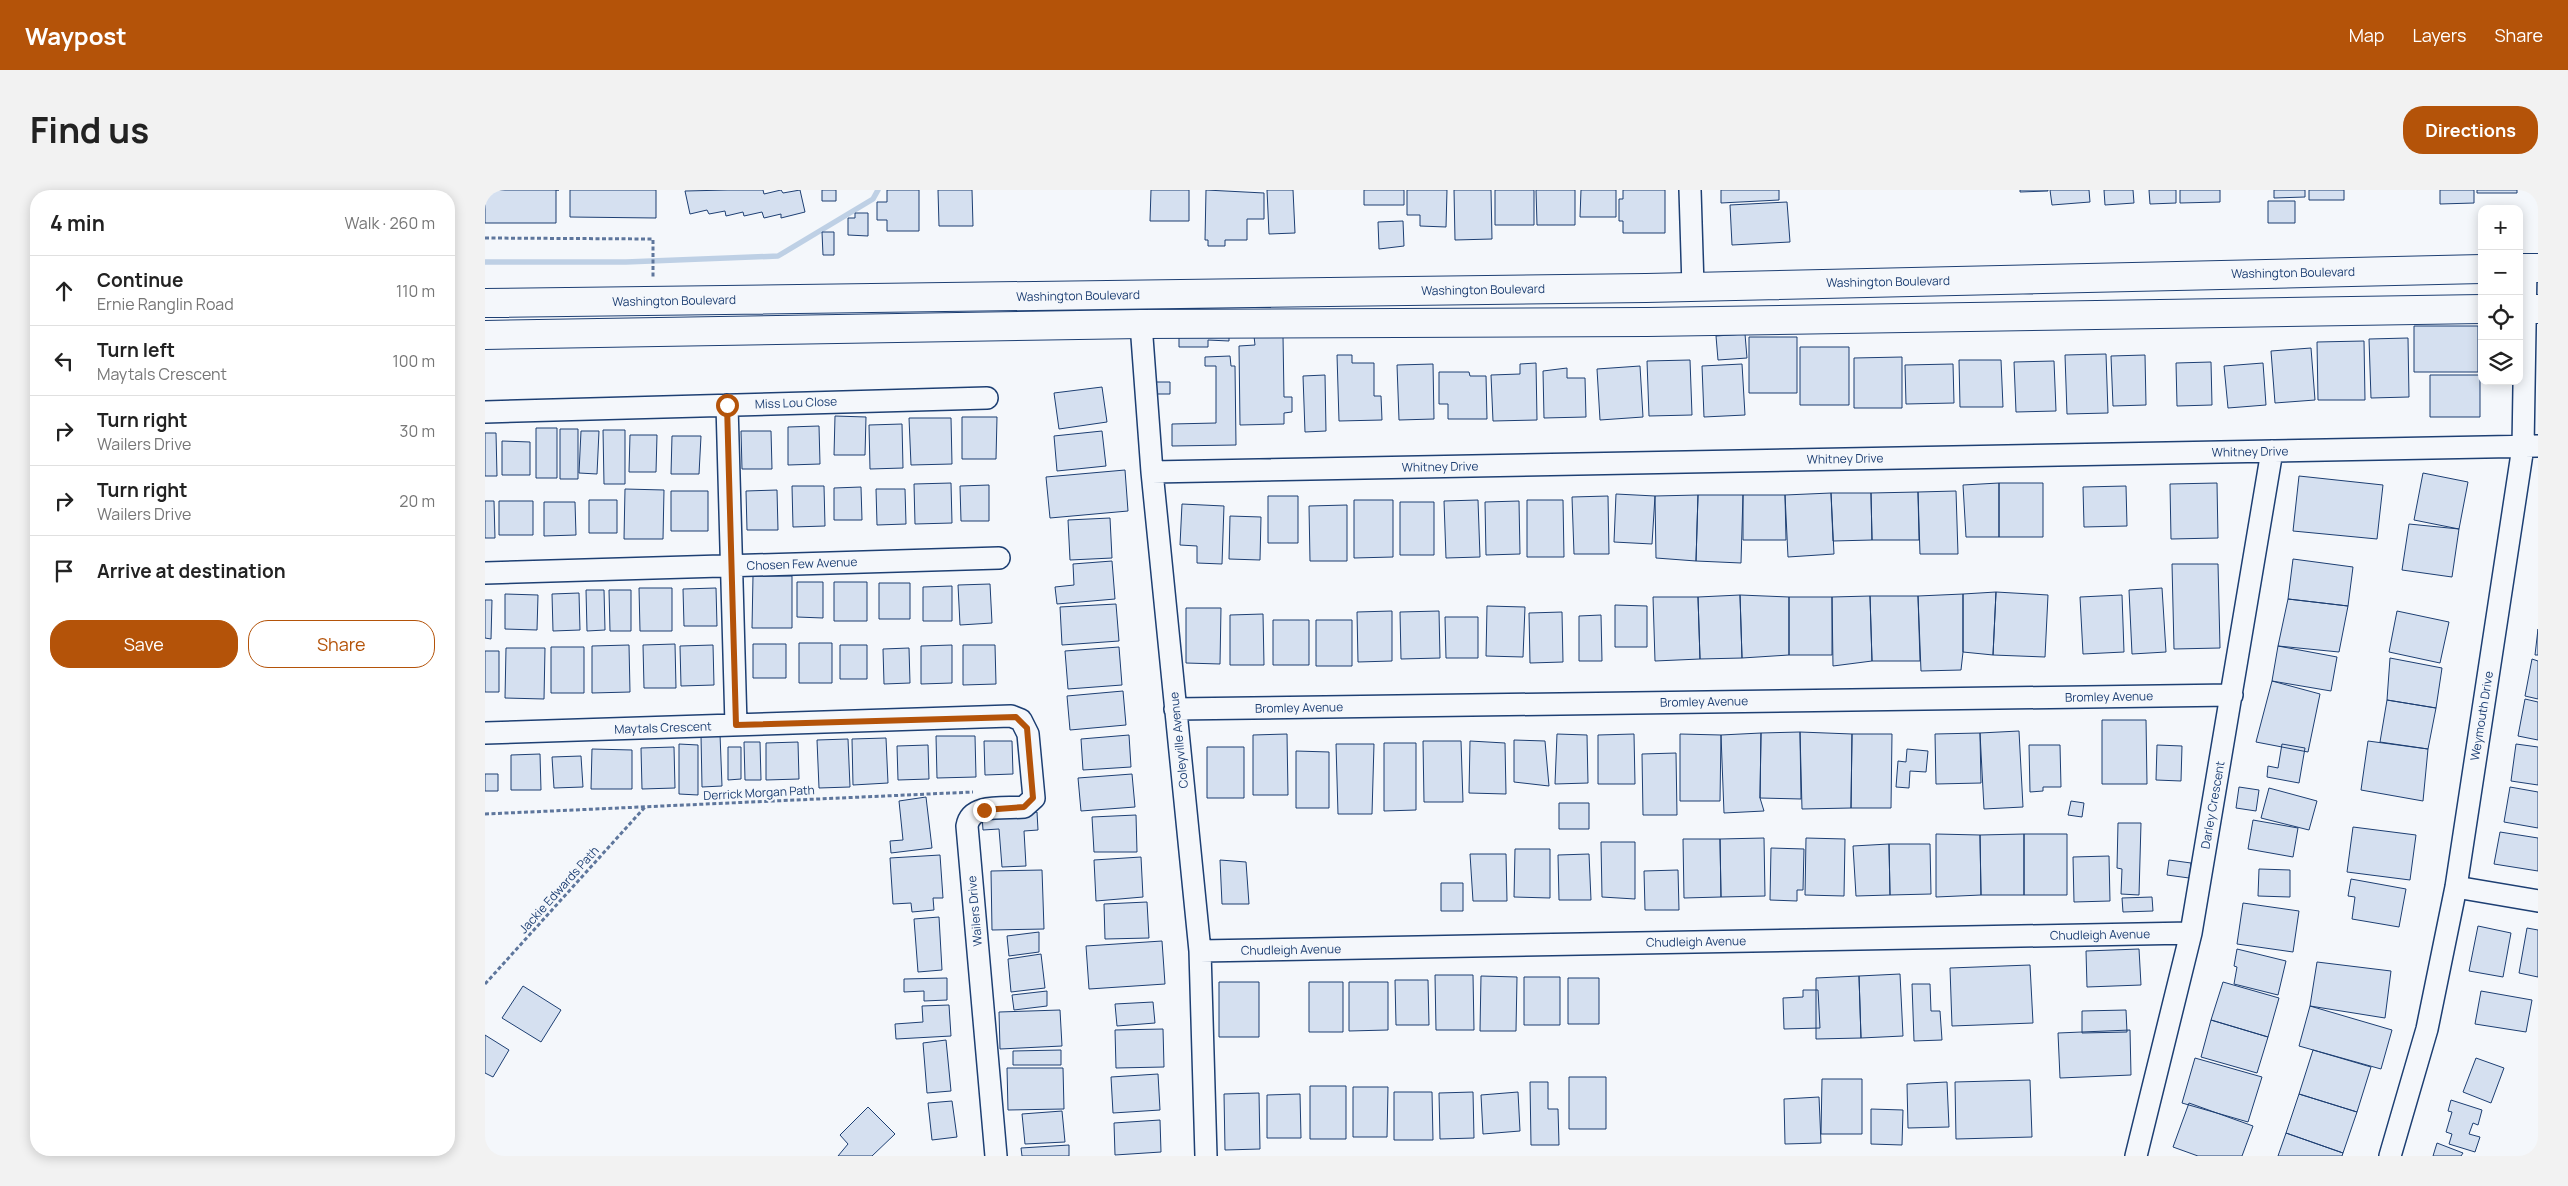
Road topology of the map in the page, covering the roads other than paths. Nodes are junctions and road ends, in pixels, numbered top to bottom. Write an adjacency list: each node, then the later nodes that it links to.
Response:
1 (1690, 190): 4 (street)
2 (2528, 268): 9 (street, Weymouth Drive)
3 (2478, 269): 4 (highway, Washington Boulevard)
4 (1693, 287): 7 (highway, Washington Boulevard)
5 (485, 293): 7 (highway)
6 (485, 302): 7 (highway, Washington Boulevard)
7 (515, 302)
8 (2478, 309): 10 (highway)
9 (2528, 309): 15 (street, Weymouth Drive)
10 (1141, 324): 11 (highway); 17 (street, Coleyville Avenue)
11 (485, 335)
12 (987, 398): 13 (street, Miss Lou Close)
13 (727, 405): 14 (street, Miss Lou Close); 19 (street)
14 (485, 412)
15 (2531, 447): 16 (street, Whitney Drive); 26 (street, Weymouth Drive)
16 (2272, 451): 17 (street, Whitney Drive); 21 (street, Darley Crescent)
17 (1152, 472): 22 (street, Coleyville Avenue)
18 (999, 558): 19 (street, Chosen Few Avenue)
19 (731, 566): 20 (street, Chosen Few Avenue); 24 (street)
20 (485, 573)
21 (2232, 695): 22 (street, Bromley Avenue); 28 (street, Darley Crescent)
22 (1175, 709): 29 (street, Coleyville Avenue)
23 (1021, 720): 24 (street, Maytals Crescent); 30 (street, Wailers Drive)
24 (736, 725): 25 (street, Maytals Crescent)
25 (485, 733)
26 (2456, 887): 27 (street); 33 (street, Weymouth Drive)
27 (2538, 901)
28 (2191, 933): 29 (street, Chudleigh Avenue); 32 (street, Darley Crescent)
29 (1200, 951): 31 (street, Coleyville Avenue)
30 (996, 1156)
31 (1206, 1156)
32 (2136, 1156)
33 (2390, 1156)

